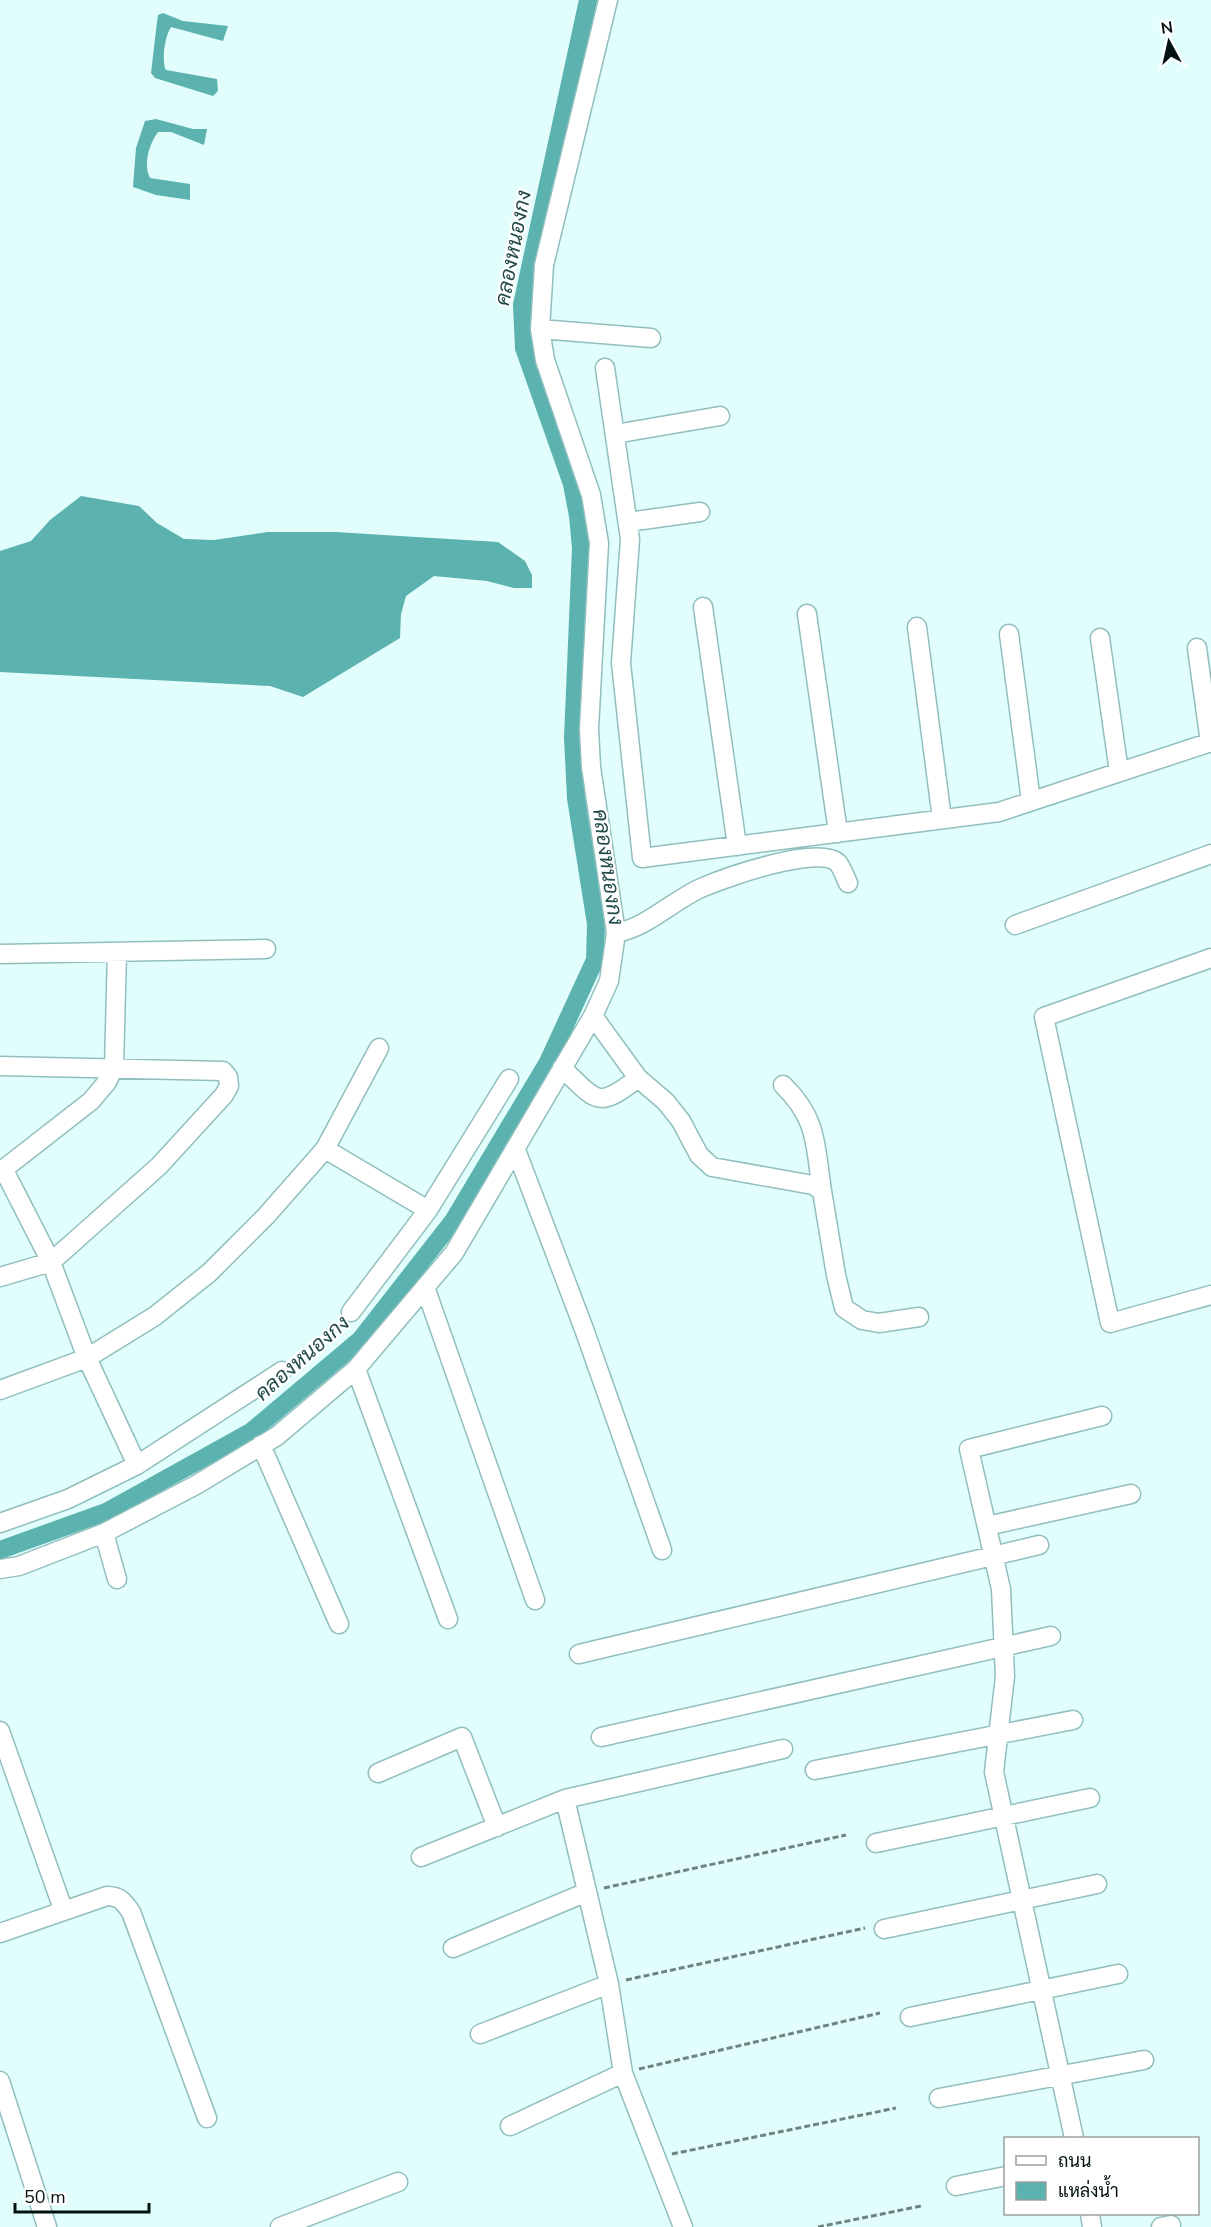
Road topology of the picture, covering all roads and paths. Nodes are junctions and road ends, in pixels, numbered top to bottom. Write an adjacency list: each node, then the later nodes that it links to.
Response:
1 (608, 0): 2 (street)
2 (540, 328): 3 (street); 24 (street)
3 (651, 338)
4 (605, 368): 6 (street)
5 (720, 416): 6 (street)
6 (615, 434): 8 (street)
7 (700, 512): 8 (street)
8 (628, 522): 20 (street)
9 (703, 607): 20 (street)
10 (807, 614): 19 (street)
11 (916, 627): 18 (street)
12 (1009, 634): 17 (street)
13 (1100, 638): 16 (street)
14 (1197, 648): 15 (street)
15 (1210, 742): 16 (street)
16 (1119, 772): 17 (street)
17 (1031, 801): 18 (street)
18 (942, 819): 19 (street)
19 (838, 833): 20 (street)
20 (737, 846)
21 (1211, 854): 23 (street)
22 (849, 883): 24 (street)
23 (1015, 925)
24 (616, 933): 29 (street)
25 (266, 949): 26 (street)
26 (117, 952): 27 (street); 32 (street)
27 (0, 954)
28 (1211, 958): 45 (street)
29 (593, 1016): 33 (street); 34 (street)
30 (379, 1048): 37 (street)
31 (0, 1066): 32 (street)
32 (114, 1067): 39 (street); 42 (street)
33 (562, 1068): 34 (street); 38 (street)
34 (638, 1078): 40 (street)
35 (509, 1079): 41 (street)
36 (783, 1085): 40 (street)
37 (325, 1149): 41 (street); 48 (street)
38 (516, 1150): 44 (street); 60 (street)
39 (2, 1171): 42 (street)
40 (822, 1191): 47 (street)
41 (428, 1210): 46 (street)
42 (51, 1262): 43 (street); 48 (street)
43 (0, 1277)
44 (424, 1287): 49 (street); 64 (street)
45 (1211, 1295)
46 (351, 1312)
47 (919, 1317)
48 (87, 1358): 51 (street); 54 (street)
49 (356, 1369): 53 (street); 65 (street)
50 (282, 1371): 54 (street)
51 (0, 1390)
52 (1102, 1416): 57 (street)
53 (261, 1445): 58 (street); 66 (street)
54 (137, 1465): 56 (street)
55 (1131, 1494): 57 (street)
56 (0, 1522)
57 (987, 1526): 61 (street)
58 (104, 1533): 62 (street); 63 (street)
59 (1039, 1545): 61 (street)
60 (662, 1550)
61 (993, 1556): 68 (street); 69 (street)
62 (0, 1569)
63 (117, 1580)
64 (535, 1600)
65 (448, 1619)
66 (339, 1624)
67 (1051, 1636): 68 (street)
68 (1004, 1647): 72 (street); 73 (street)
69 (579, 1654)
70 (1073, 1720): 72 (street)
71 (0, 1731): 87 (street)
72 (998, 1735): 75 (street); 79 (street)
73 (601, 1737)
74 (783, 1749): 78 (street)
75 (815, 1770)
76 (378, 1773): 80 (street)
77 (1090, 1798): 79 (street)
78 (565, 1799): 80 (street); 85 (street)
79 (1003, 1816): 82 (street); 86 (street)
80 (497, 1827): 83 (street)
81 (846, 1835): 85 (path)
82 (876, 1843)
83 (421, 1857)
84 (1097, 1884): 86 (street)
85 (587, 1892): 91 (street); 93 (street)
86 (1022, 1900): 89 (street); 94 (street)
87 (63, 1909): 90 (street); 104 (street)
88 (865, 1928): 93 (path)
89 (884, 1929)
90 (0, 1933)
91 (453, 1948)
92 (1118, 1974): 94 (street)
93 (609, 1983): 97 (street); 99 (street)
94 (1042, 1990): 96 (street); 100 (street)
95 (880, 2013): 99 (path)
96 (910, 2017)
97 (480, 2034)
98 (1144, 2060): 100 (street)
99 (623, 2073): 105 (street); 107 (street)
100 (1061, 2076): 102 (street); 106 (street)
101 (0, 2081): 112 (street)
102 (939, 2098)
103 (896, 2108): 107 (path)
104 (207, 2118)
105 (510, 2126)
106 (1074, 2137)
107 (656, 2157): 114 (street)
108 (1004, 2176): 110 (street)
109 (398, 2182): 113 (street)
110 (956, 2186)
111 (921, 2206): 115 (path)
112 (47, 2227)
113 (280, 2227)
114 (683, 2227)
115 (818, 2227)

